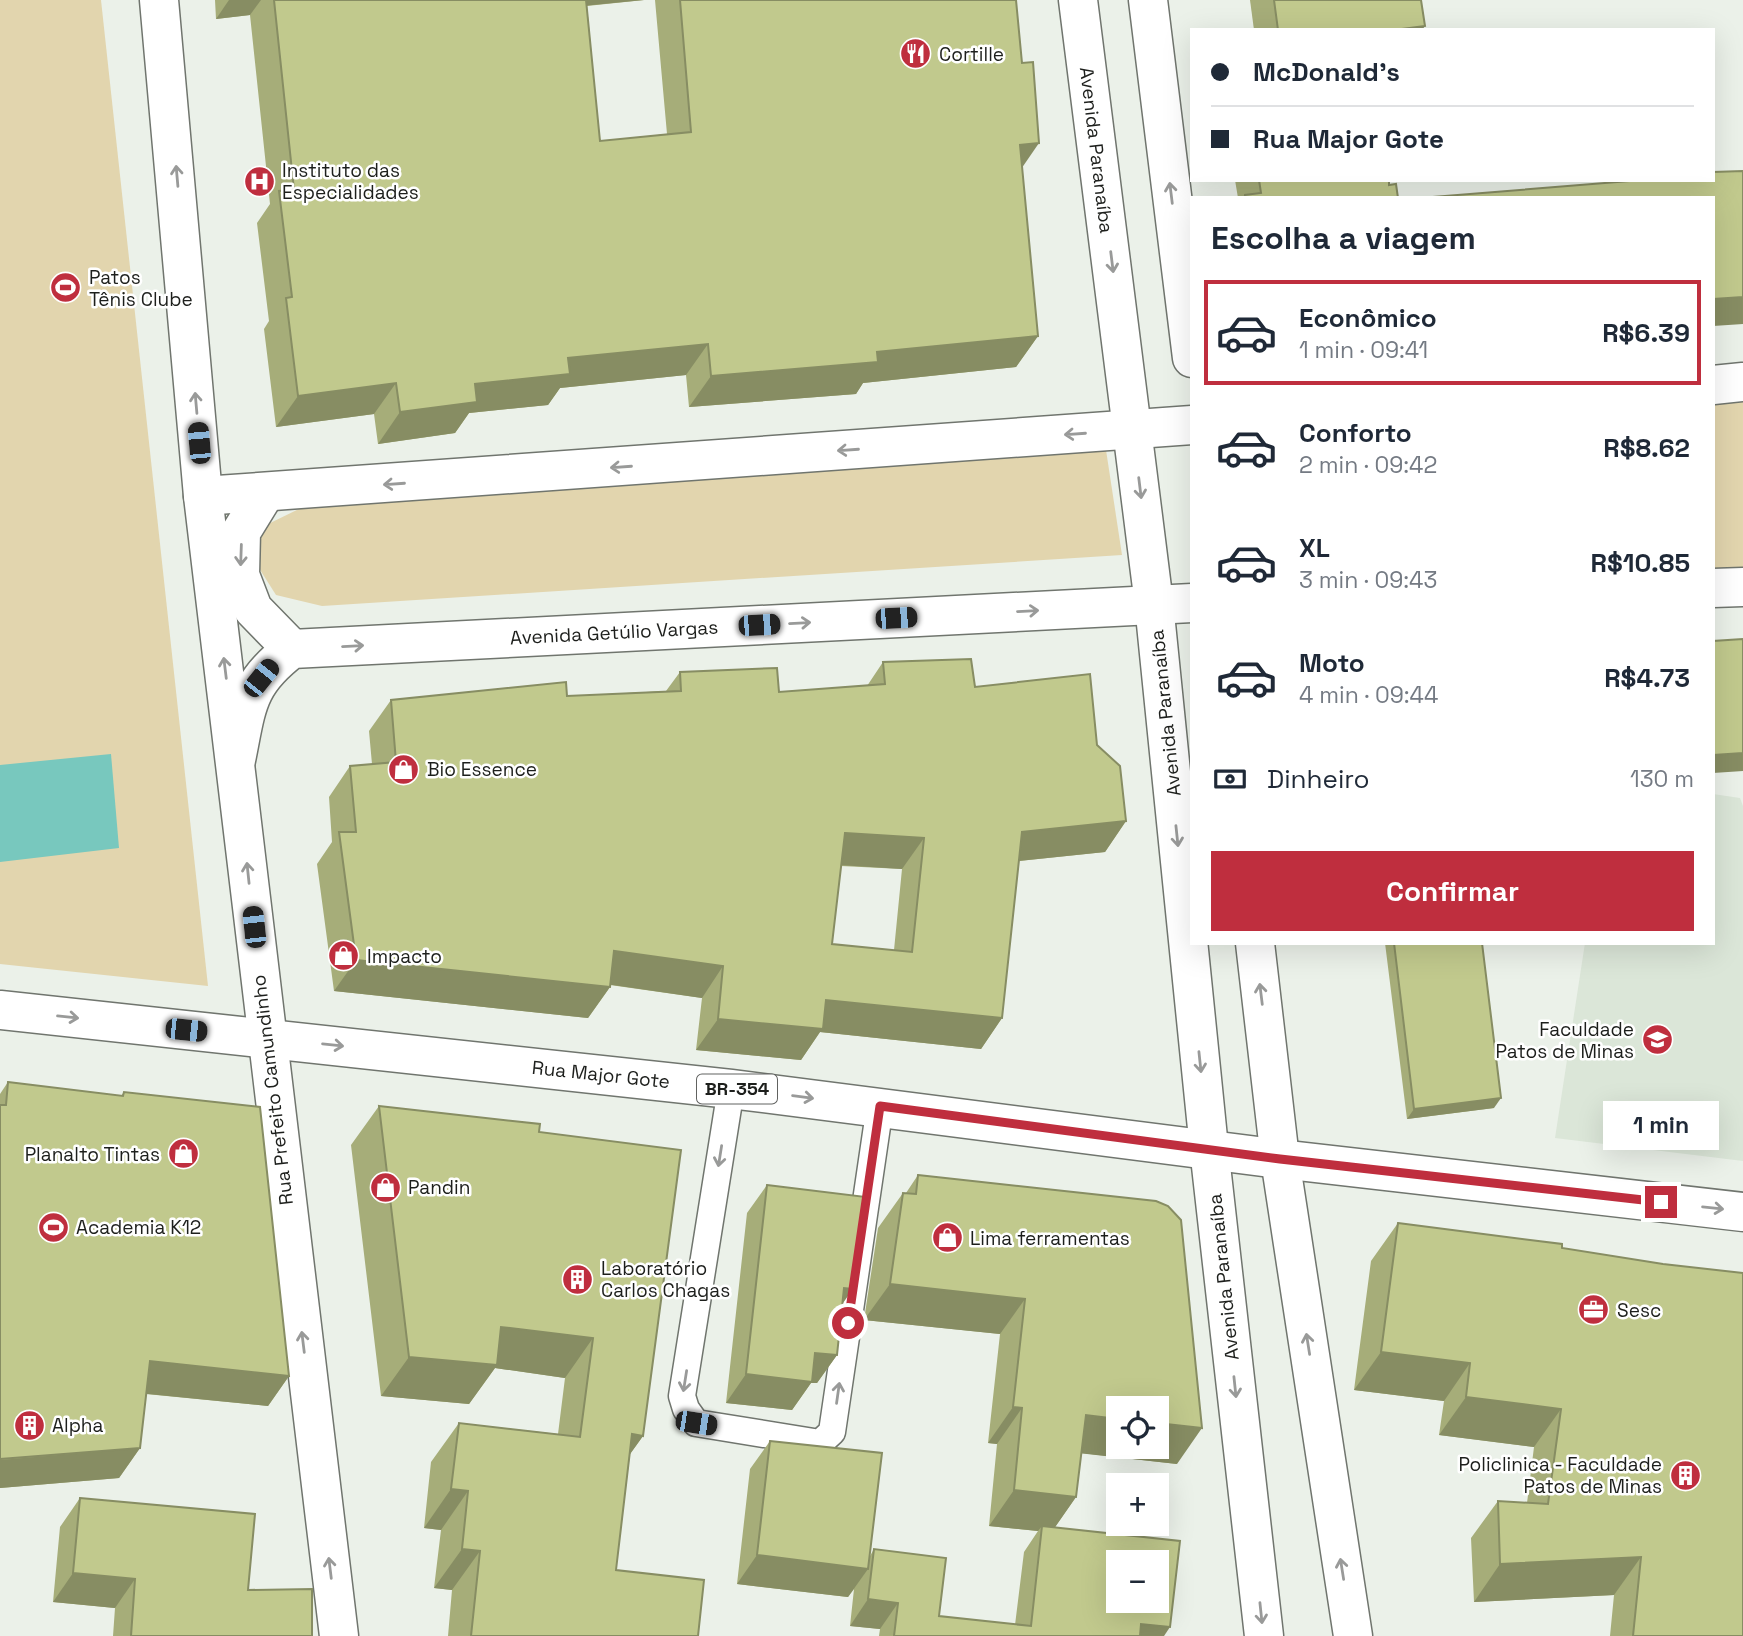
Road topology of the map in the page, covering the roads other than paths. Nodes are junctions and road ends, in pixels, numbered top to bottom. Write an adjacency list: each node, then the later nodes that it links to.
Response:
1 (159, 0): 10 (main road, Rua Prefeito Camundinho, one-way to 1)
2 (1078, 0): 8 (main road, Avenida Paranaíba, one-way to 8)
3 (1148, 0): 4 (main road, one-way to 3)
4 (1190, 342)
5 (1743, 383): 6 (main road)
6 (1715, 385)
7 (1190, 425): 8 (main road)
8 (1133, 429): 9 (main road, one-way to 9); 14 (main road, Avenida Paranaíba, one-way to 14)
9 (265, 493): 10 (main road); 15 (main road, one-way to 15)
10 (203, 496): 16 (main road, Rua Prefeito Camundinho, one-way to 10)
11 (1743, 587): 12 (main road)
12 (1715, 588)
13 (1190, 603): 14 (main road, Avenida Getúlio Vargas)
14 (1154, 604): 15 (main road, Avenida Getúlio Vargas, one-way to 14); 22 (main road, Avenida Paranaíba, one-way to 22)
15 (292, 649): 16 (main road)
16 (236, 760): 19 (main road, Rua Prefeito Camundinho, one-way to 16)
17 (1255, 945): 23 (main road, one-way to 17)
18 (0, 1010): 19 (main road, Rua Major Gote / BR-354, one-way to 19)
19 (265, 1038): 20 (main road, Rua Major Gote / BR-354, one-way to 20); 25 (main road, Rua Prefeito Camundinho, one-way to 19)
20 (731, 1088): 21 (main road, Rua Major Gote / BR-354, one-way to 21); 21 (lane, one-way to 21)
21 (880, 1106): 22 (main road, Rua Major Gote / BR-354)
22 (1209, 1148): 23 (main road, Rua Major Gote / BR-354); 26 (main road, Avenida Paranaíba, one-way to 26)
23 (1280, 1159): 24 (main road, Rua Major Gote / BR-354, one-way to 24); 27 (main road, one-way to 23)
24 (1743, 1212)
25 (339, 1636)
26 (1264, 1636)
27 (1353, 1636)

